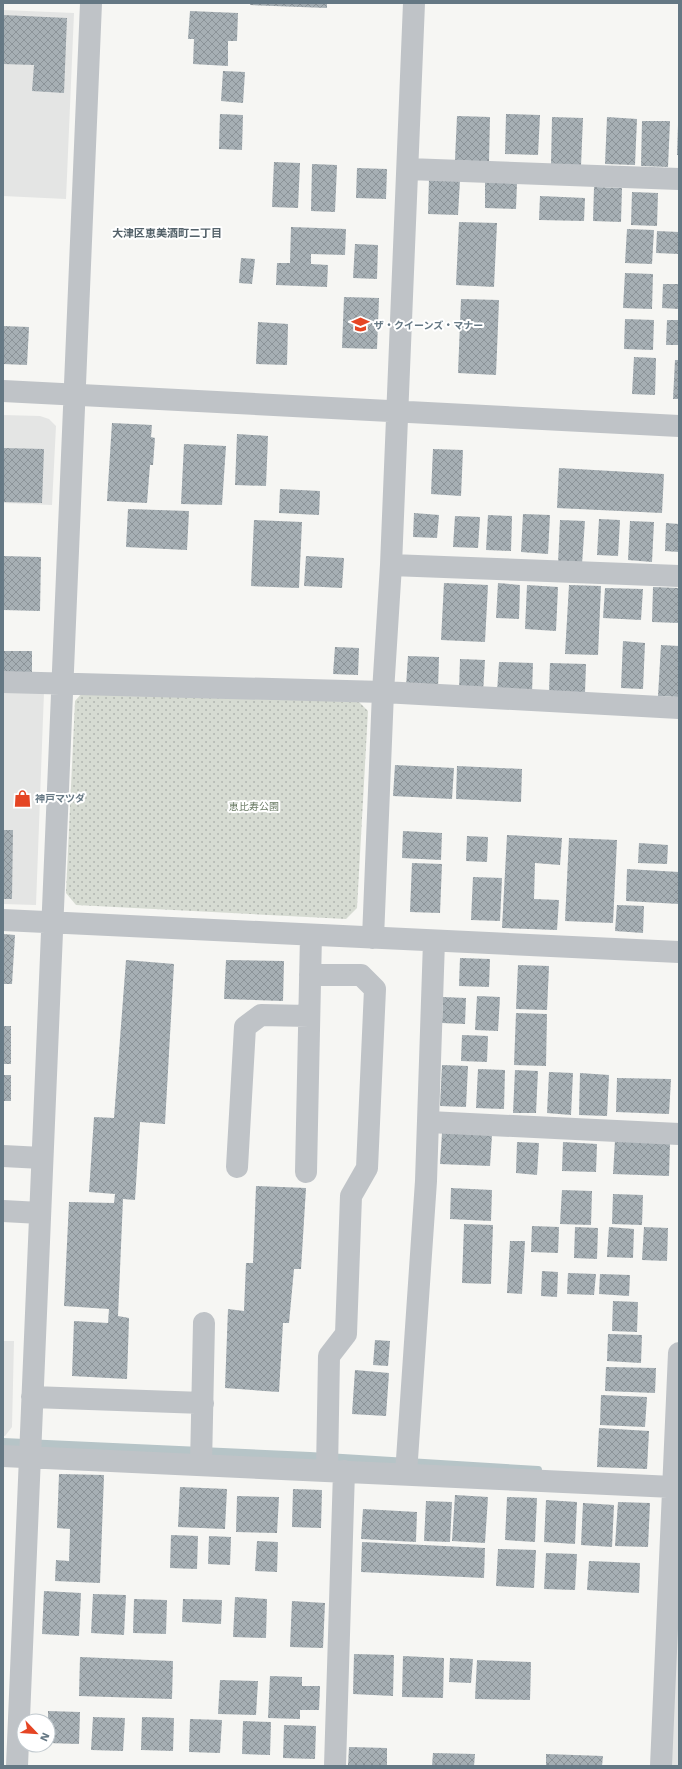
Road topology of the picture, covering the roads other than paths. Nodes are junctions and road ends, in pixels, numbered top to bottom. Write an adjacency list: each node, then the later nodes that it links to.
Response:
1 (91, 3): 6 (street)
2 (414, 3): 3 (street)
3 (408, 169): 4 (street); 7 (street)
4 (679, 179)
5 (3, 391): 6 (street)
6 (74, 395): 7 (street); 12 (street)
7 (396, 411): 8 (street); 9 (street)
8 (679, 426)
9 (391, 565): 10 (street); 13 (street)
10 (679, 576)
11 (3, 682): 12 (street)
12 (62, 684): 13 (street); 16 (street)
13 (383, 692): 14 (street); 18 (street)
14 (679, 708)
15 (3, 920): 16 (street)
16 (52, 922): 17 (street); 26 (street)
17 (311, 935): 18 (street); 21 (street)
18 (373, 938): 19 (street)
19 (434, 941): 20 (street); 23 (street)
20 (679, 952)
21 (310, 975): 22 (street); 38 (street)
22 (309, 1016): 27 (street); 28 (street)
23 (429, 1122): 24 (street); 39 (street)
24 (679, 1134)
25 (3, 1156): 26 (street)
26 (42, 1158): 30 (street)
27 (237, 1167)
28 (306, 1172)
29 (3, 1211): 30 (street)
30 (40, 1213): 33 (street)
31 (204, 1323): 34 (street)
32 (679, 1353): 40 (street)
33 (32, 1398): 34 (street); 36 (street)
34 (202, 1403): 37 (street)
35 (3, 1456): 36 (street)
36 (30, 1457): 37 (street); 41 (street)
37 (201, 1465): 38 (street)
38 (335, 1471): 39 (street); 42 (street)
39 (406, 1474): 40 (street)
40 (673, 1486): 43 (street)
41 (18, 1766)
42 (335, 1766)
43 (661, 1766)

